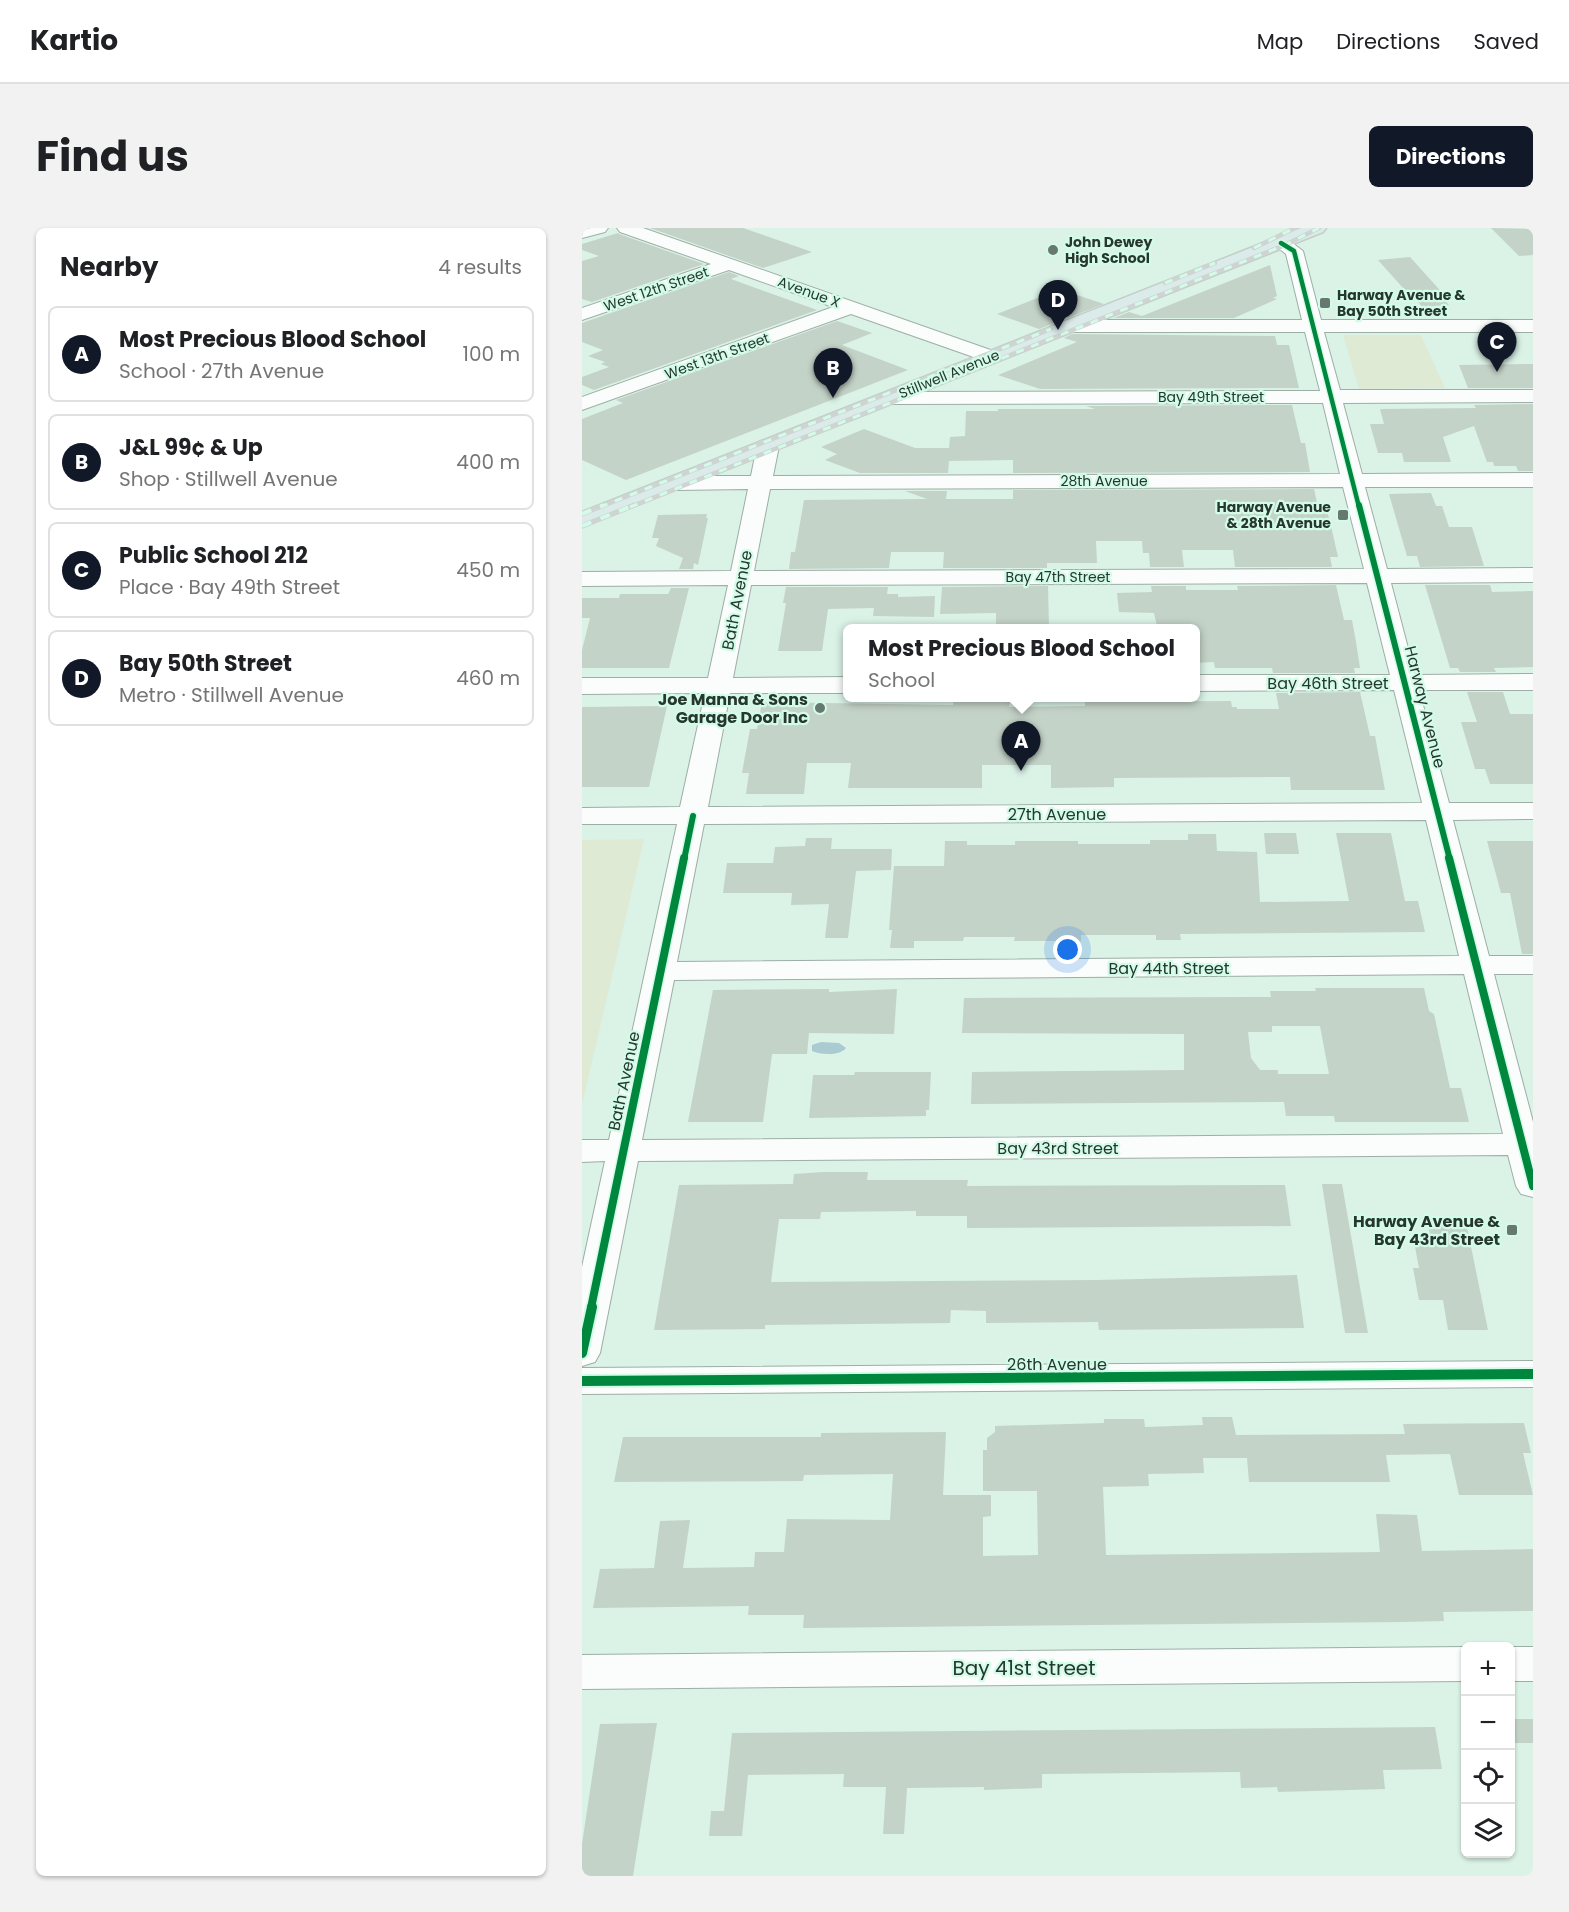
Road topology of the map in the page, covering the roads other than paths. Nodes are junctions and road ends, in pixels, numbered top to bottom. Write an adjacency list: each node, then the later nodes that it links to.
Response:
1 (599, 228): 4 (street)
2 (626, 228): 6 (street, Avenue X)
3 (1317, 228): 5 (main road, Stillwell Avenue)
4 (582, 233)
5 (1281, 243): 9 (main road, Stillwell Avenue); 11 (street, Harway Avenue)
6 (730, 264): 7 (street, Avenue X); 8 (street, West 12th Street)
7 (852, 307): 12 (street, Avenue X); 16 (street, West 13th Street)
8 (582, 314)
9 (1069, 326): 11 (street); 12 (main road, Stillwell Avenue)
10 (1533, 326): 11 (street)
11 (1314, 327): 14 (street, Harway Avenue)
12 (992, 357): 15 (main road, Stillwell Avenue)
13 (1533, 396): 14 (street, Bay 49th Street)
14 (1332, 397): 15 (street, Bay 49th Street); 18 (street, Harway Avenue)
15 (889, 398): 17 (main road, Stillwell Avenue)
16 (582, 404)
17 (768, 446): 20 (main road, Stillwell Avenue); 21 (street, Bath Avenue)
18 (1353, 480): 19 (street, 28th Avenue); 21 (street, 28th Avenue); 24 (street, Harway Avenue)
19 (1533, 480)
20 (676, 483): 21 (street, 28th Avenue); 22 (main road, Stillwell Avenue)
21 (760, 483): 26 (street, Bath Avenue)
22 (582, 520)
23 (1533, 575): 24 (street, Bay 47th Street)
24 (1377, 576): 26 (street, Bay 47th Street); 27 (street, Harway Avenue)
25 (582, 579): 26 (street, Bay 47th Street)
26 (741, 579): 32 (street, Bath Avenue)
27 (1405, 682): 28 (street, Bay 46th Street); 29 (street, Bay 46th Street); 34 (street, Harway Avenue)
28 (1533, 682)
29 (1200, 683)
30 (843, 685): 32 (street)
31 (582, 686): 32 (street)
32 (719, 686): 36 (street, Bath Avenue)
33 (1533, 811): 34 (street, 27th Avenue)
34 (1437, 812): 36 (street, 27th Avenue); 37 (street, Harway Avenue)
35 (582, 816): 36 (street, 27th Avenue)
36 (693, 816): 39 (street, Bath Avenue)
37 (1477, 966): 38 (street, Bay 44th Street); 39 (street, Bay 44th Street); 40 (street, Harway Avenue)
38 (1533, 966)
39 (661, 971): 41 (street, Bath Avenue)
40 (1528, 1144): 41 (street, Bay 43rd Street); 43 (street, Harway Avenue)
41 (624, 1150): 42 (street, Bay 43rd Street); 44 (street, Bath Avenue)
42 (582, 1151)
43 (1533, 1186)
44 (582, 1353)
45 (1533, 1374): 46 (street, 26th Avenue)
46 (582, 1380)
47 (1461, 1664): 50 (street, Bay 41st Street)
48 (1515, 1664): 49 (street)
49 (1533, 1664)
50 (582, 1672)

